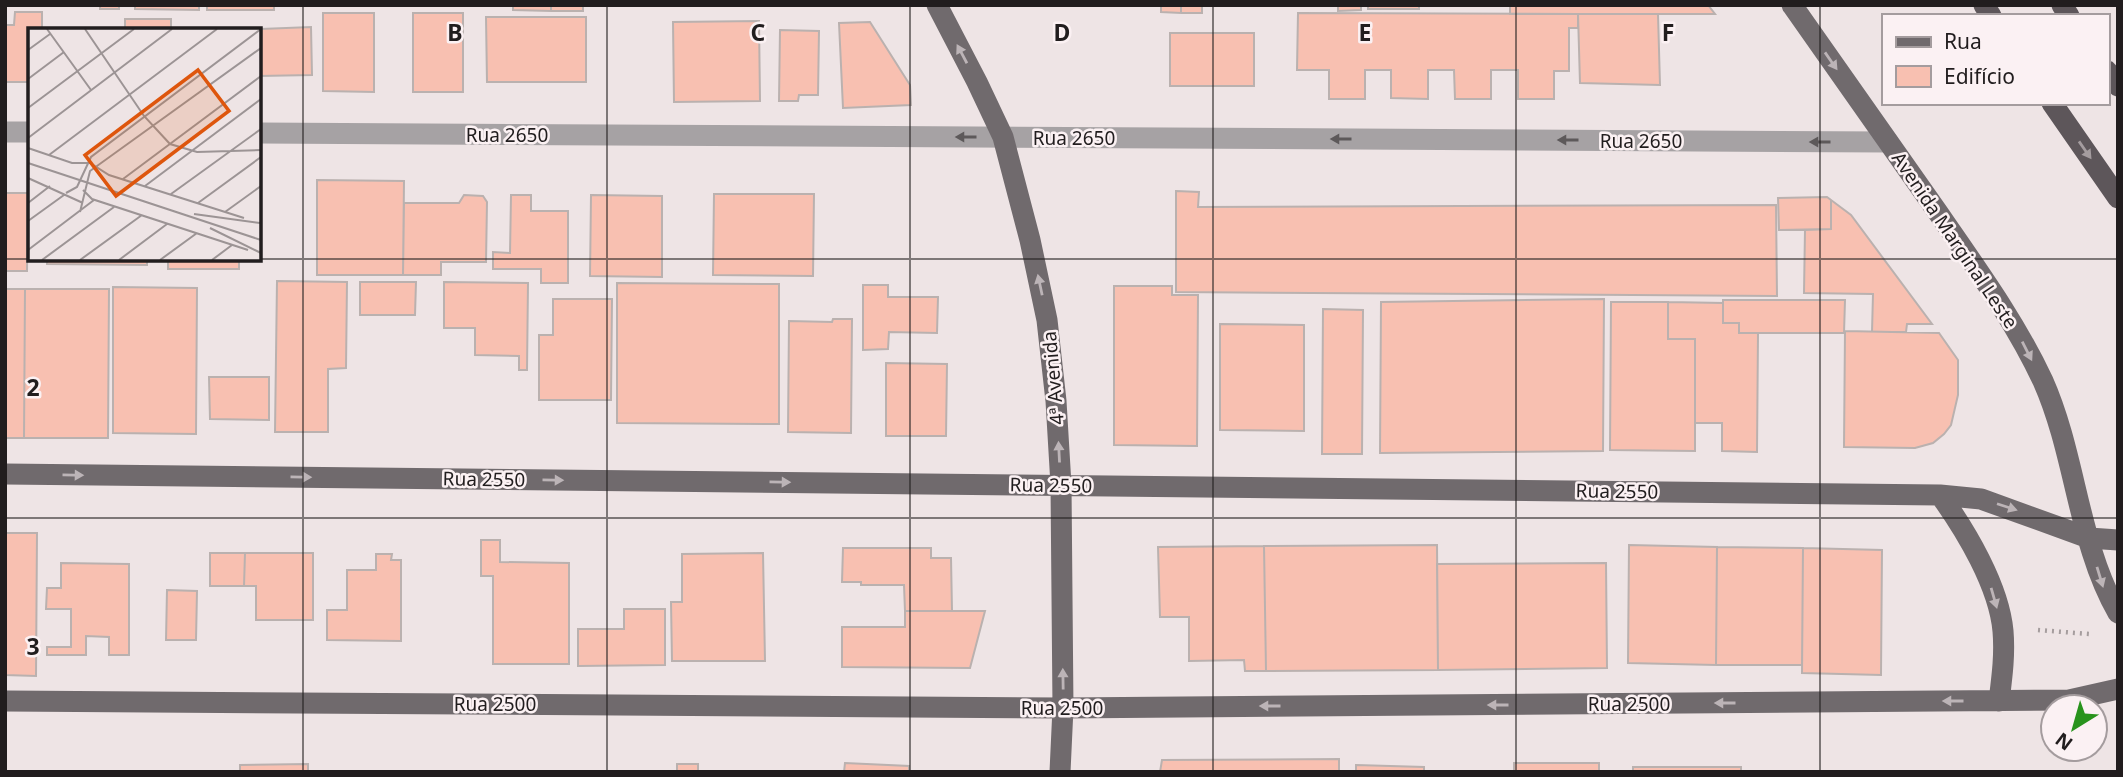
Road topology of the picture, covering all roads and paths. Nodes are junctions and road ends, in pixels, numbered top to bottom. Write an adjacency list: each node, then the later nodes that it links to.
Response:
1 (937, 5): 7 (main road, 4ª Avenida, one-way to 1)
2 (1792, 5): 8 (main road, Avenida Marginal Leste, one-way to 8)
3 (2053, 105): 9 (highway, one-way to 9)
4 (5, 132): 5 (street)
5 (28, 132)
6 (261, 134): 7 (street, Rua 2650, one-way to 6)
7 (1003, 137): 8 (street, Rua 2650, one-way to 7); 11 (main road, 4ª Avenida, one-way to 7)
8 (1888, 142): 13 (main road, Avenida Marginal Leste, one-way to 13)
9 (2118, 198)
10 (5, 474): 11 (main road, Rua 2550, one-way to 11)
11 (1061, 485): 12 (main road, Rua 2550); 21 (main road, 4ª Avenida, one-way to 11)
12 (1940, 495): 13 (main road, Rua 2550, one-way to 13); 16 (main road, one-way to 16)
13 (2089, 538): 14 (main road, Rua 2550); 15 (main road, Avenida Marginal Leste, one-way to 15)
14 (2118, 540)
15 (2118, 613)
16 (2003, 628): 17 (path); 20 (main road)
17 (2092, 634)
18 (2118, 690): 20 (main road, Rua 2500)
19 (5, 701): 21 (main road, Rua 2500)
20 (1999, 701): 21 (main road, Rua 2500, one-way to 21)
21 (1063, 708): 22 (main road, 4ª Avenida)
22 (1060, 772)

